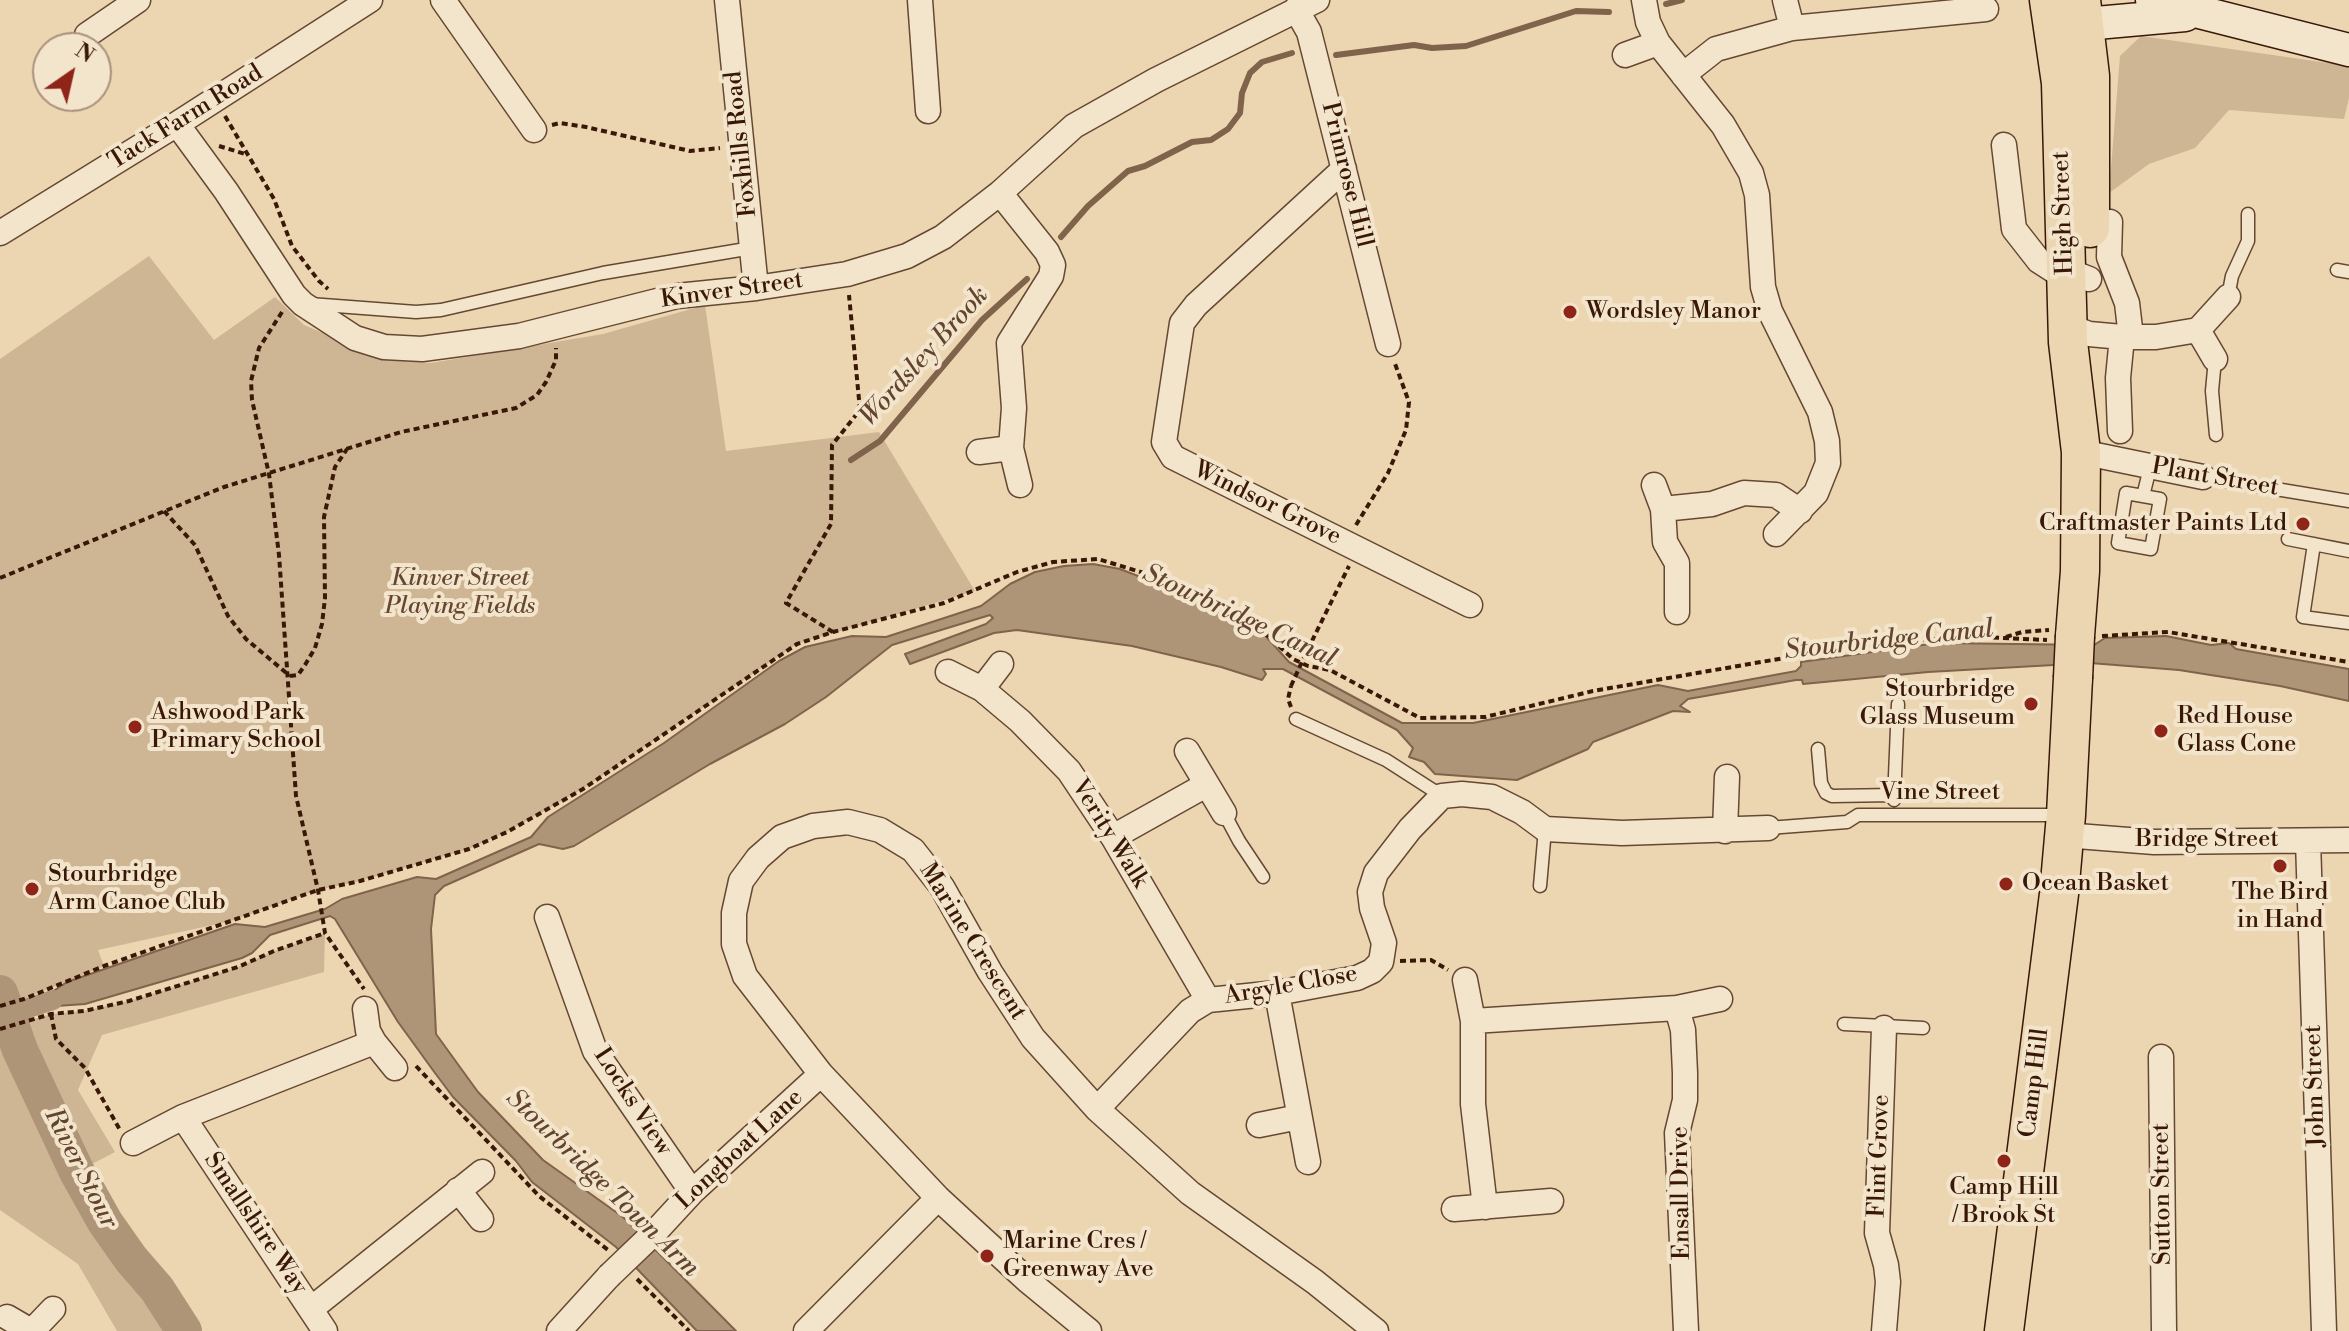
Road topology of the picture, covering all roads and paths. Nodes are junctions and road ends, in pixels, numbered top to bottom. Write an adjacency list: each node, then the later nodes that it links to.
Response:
1 (138, 0): 14 (street)
2 (370, 0): 19 (street, Tack Farm Road)
3 (443, 0): 23 (street)
4 (727, 0): 25 (street, Foxhills Road)
5 (920, 0): 20 (street)
6 (1644, 0): 15 (street)
7 (1785, 0): 13 (street)
8 (2152, 0): 12 (main road)
9 (1306, 5): 26 (street, Primrose Hill); 27 (street, Kinver Street)
10 (2067, 7): 12 (main road); 29 (highway, High Street); 33 (highway, High Street)
11 (1986, 9): 13 (street)
12 (2200, 14): 16 (main road)
13 (1792, 28): 18 (street)
14 (91, 32)
15 (1658, 43): 17 (street); 18 (street)
16 (2349, 50)
17 (1625, 55)
18 (1683, 75): 60 (street)
19 (215, 100): 22 (street, Tack Farm Road); 37 (path)
20 (928, 111)
21 (560, 123): 25 (path)
22 (177, 124): 30 (street, Tack Farm Road); 36 (street, Kinver Street)
23 (534, 130)
24 (2004, 145): 33 (street)
25 (742, 146): 31 (street, Foxhills Road)
26 (1344, 169): 41 (street, Primrose Hill); 64 (street, Windsor Grove)
27 (1000, 193): 32 (street, Kinver Street); 47 (street)
28 (2248, 214): 35 (lane)
29 (2100, 222): 33 (highway, High Street); 40 (street)
30 (0, 233)
31 (752, 248): 34 (street, Foxhills Road); 37 (lane)
32 (847, 274): 34 (street, Kinver Street); 70 (path)
33 (2078, 275): 40 (highway, High Street)
34 (756, 288): 38 (street, Kinver Street)
35 (2228, 297): 39 (street)
36 (298, 300): 37 (lane); 38 (street, Kinver Street); 50 (path)
37 (350, 306)
38 (559, 327): 46 (path)
39 (2198, 330): 40 (street); 42 (street)
40 (2096, 340): 43 (street); 45 (highway, High Street)
41 (1388, 344): 64 (path)
42 (2215, 359): 44 (lane)
43 (2120, 431)
44 (2216, 435)
45 (2080, 439): 49 (street, Plant Street); 71 (highway, High Street)
46 (349, 447): 50 (path); 78 (path)
47 (1011, 448): 48 (street); 53 (street)
48 (979, 452)
49 (2150, 468): 51 (street, Plant Street); 56 (lane)
50 (269, 474): 59 (path); 78 (path)
51 (2203, 477): 57 (lane, Plant Street)
52 (1738, 478): 55 (street)
53 (1020, 485)
54 (1654, 485): 58 (street)
55 (1766, 494): 58 (street); 60 (street)
56 (2143, 496): 56 (lane)
57 (2349, 501)
58 (1663, 509): 68 (street)
59 (164, 511): 66 (path); 78 (path)
60 (1800, 511): 61 (street)
61 (1776, 534)
62 (2288, 539): 63 (lane)
63 (2314, 544): 65 (lane); 69 (lane)
64 (1352, 546): 67 (street, Windsor Grove); 73 (path)
65 (2349, 551)
66 (0, 578)
67 (1470, 605)
68 (1677, 612)
69 (2349, 623)
70 (833, 632): 76 (path); 100 (path)
71 (2066, 637): 72 (path); 72 (path); 74 (path); 91 (highway, High Street, bridge)
72 (2000, 639): 76 (path)
73 (1306, 653): 76 (path); 79 (path, bridge)
74 (2349, 662)
75 (1001, 664): 80 (street)
76 (1330, 670)
77 (948, 672): 80 (street, Verity Walk)
78 (290, 676): 100 (path)
79 (1291, 686)
80 (982, 689): 95 (street, Verity Walk)
81 (1898, 704): 87 (lane)
82 (1296, 719): 88 (lane)
83 (1818, 749): 87 (lane)
84 (1187, 751): 86 (street)
85 (1727, 777): 94 (street)
86 (1206, 785): 89 (street); 95 (street)
87 (1894, 795): 90 (lane)
88 (1442, 796): 93 (street); 103 (street, Argyle Close)
89 (1224, 813): 98 (lane)
90 (1893, 815): 91 (lane, Vine Street); 92 (lane, Vine Street)
91 (2065, 825): 97 (street, Bridge Street); 149 (highway, Camp Hill)
92 (1768, 828): 94 (street)
93 (1545, 829): 94 (street); 99 (lane)
94 (1725, 831)
95 (1113, 837): 107 (street, Verity Walk)
96 (2349, 840): 97 (street, Bridge Street)
97 (2308, 841): 151 (street, John Street)
98 (1263, 877)
99 (1540, 886)
100 (318, 890): 102 (path); 109 (path)
101 (547, 917): 129 (street, Locks View)
102 (325, 933): 108 (path); 111 (path)
103 (1381, 962): 104 (path); 105 (street, Argyle Close)
104 (1465, 980): 112 (street)
105 (1277, 993): 107 (street, Argyle Close); 123 (street)
106 (1720, 999): 110 (street)
107 (1208, 1000): 121 (street, Argyle Close)
108 (366, 1001): 117 (street)
109 (0, 1006)
110 (1677, 1008): 112 (street); 147 (street, Ensall Drive)
111 (51, 1014): 116 (path); 125 (path)
112 (1473, 1021): 132 (street)
113 (1844, 1024): 114 (lane)
114 (1884, 1028): 115 (lane); 148 (street, Flint Grove)
115 (1923, 1028)
116 (0, 1029)
117 (374, 1042): 119 (street); 122 (street)
118 (2161, 1057): 150 (street, Sutton Street)
119 (405, 1066): 135 (path)
120 (821, 1074): 121 (street, Marine Crescent); 129 (street, Longboat Lane); 130 (street, Marine Crescent)
121 (1097, 1109): 146 (street, Marine Crescent)
122 (183, 1117): 125 (street); 138 (street, Smallshire Way)
123 (1299, 1117): 124 (street); 126 (street)
124 (1259, 1125)
125 (133, 1143)
126 (1308, 1162)
127 (482, 1172): 128 (street)
128 (458, 1190): 134 (street); 138 (street)
129 (692, 1192): 135 (street, Longboat Lane, bridge)
130 (938, 1198): 140 (street); 145 (street, Marine Crescent)
131 (1551, 1201): 132 (street)
132 (1485, 1207): 133 (street)
133 (1454, 1209)
134 (481, 1219)
135 (613, 1267): 143 (street, Longboat Lane)
136 (637, 1279): 144 (path)
137 (53, 1309): 141 (street)
138 (311, 1309): 142 (street, Smallshire Way)
139 (7, 1317): 141 (street)
140 (819, 1327)
141 (31, 1331)
142 (325, 1331)
143 (559, 1331)
144 (689, 1331)
145 (1089, 1331)
146 (1376, 1331)
147 (1686, 1331)
148 (1884, 1331)
149 (2004, 1331)
150 (2164, 1331)
151 (2324, 1331)

